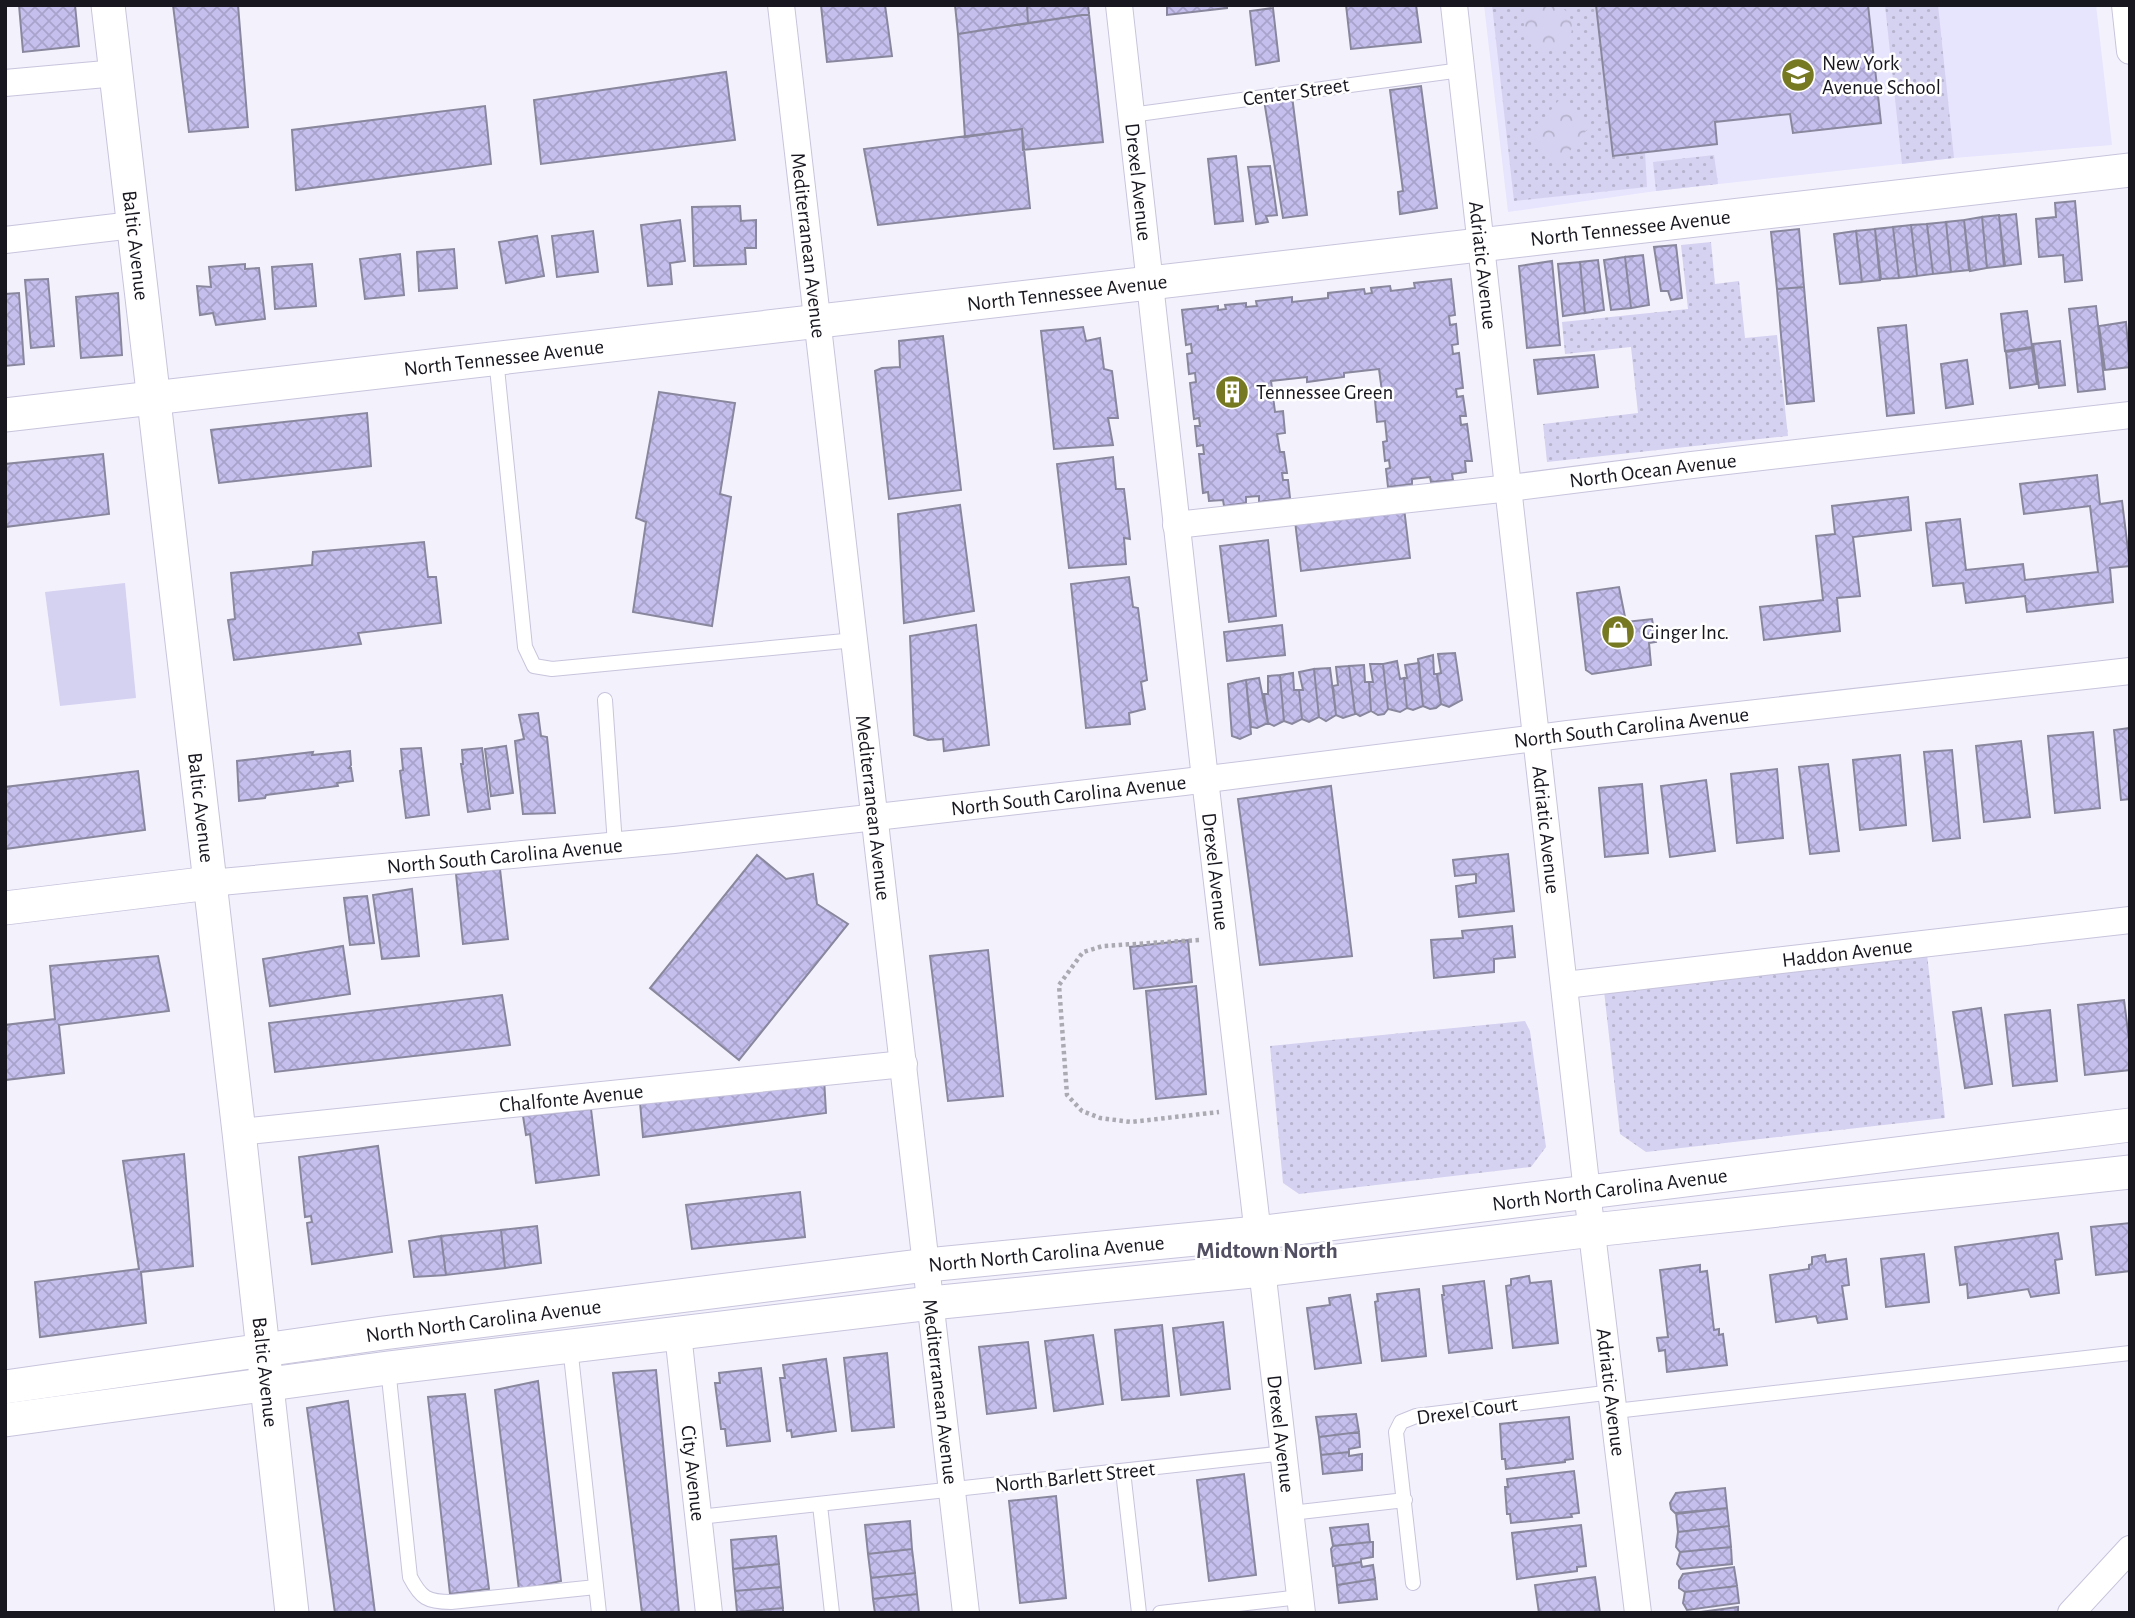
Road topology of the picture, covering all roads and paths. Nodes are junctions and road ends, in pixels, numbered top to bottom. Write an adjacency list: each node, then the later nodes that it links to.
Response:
1 (108, 5): 8 (street, Baltic Avenue)
2 (781, 5): 16 (street, Mediterranean Avenue)
3 (1119, 5): 10 (street, Drexel Avenue)
4 (1454, 5): 7 (street, Adriatic Avenue)
5 (2124, 5): 6 (street)
6 (2130, 51)
7 (1461, 70): 10 (lane, Center Street); 14 (street, Adriatic Avenue)
8 (117, 73): 9 (street); 12 (street, Baltic Avenue)
9 (5, 83)
10 (1131, 115): 15 (street, Drexel Avenue)
11 (2130, 170): 14 (street, North Tennessee Avenue)
12 (133, 225): 13 (street); 18 (street, Baltic Avenue)
13 (5, 240)
14 (1481, 244): 15 (street, North Tennessee Avenue); 21 (street, Adriatic Avenue)
15 (1149, 283): 16 (street, North Tennessee Avenue); 22 (street, Drexel Avenue)
16 (818, 321): 17 (street, North Tennessee Avenue); 23 (street, Mediterranean Avenue)
17 (495, 357): 18 (street, North Tennessee Avenue); 23 (lane)
18 (153, 398): 19 (street, North Tennessee Avenue); 30 (street, Baltic Avenue)
19 (5, 415)
20 (2130, 415): 21 (street, North Ocean Avenue)
21 (1510, 488): 22 (street, North Ocean Avenue); 26 (street, Adriatic Avenue)
22 (1176, 525): 27 (street, Drexel Avenue)
23 (855, 640): 28 (street, Mediterranean Avenue)
24 (2130, 671): 26 (street, North South Carolina Avenue)
25 (605, 700): 29 (lane)
26 (1537, 738): 27 (street, North South Carolina Avenue); 34 (street, Adriatic Avenue)
27 (1205, 779): 28 (street, North South Carolina Avenue); 33 (street, Drexel Avenue)
28 (875, 816): 29 (street, North South Carolina Avenue); 35 (street, Mediterranean Avenue)
29 (615, 845): 30 (street, North South Carolina Avenue)
30 (210, 883): 31 (street, North South Carolina Avenue); 38 (street, Baltic Avenue)
31 (5, 908)
32 (2130, 920): 34 (street, Haddon Avenue)
33 (1224, 940): 36 (street, Drexel Avenue); 36 (path)
34 (1565, 985): 40 (street, Adriatic Avenue)
35 (904, 1064): 38 (street, Chalfonte Avenue); 43 (street, Mediterranean Avenue)
36 (1243, 1110): 42 (street, Drexel Avenue)
37 (2130, 1125): 40 (street, North North Carolina Avenue)
38 (239, 1132): 48 (street, Baltic Avenue)
39 (2130, 1172): 41 (street, North North Carolina Avenue)
40 (1587, 1192): 41 (street, Adriatic Avenue); 42 (street, North North Carolina Avenue)
41 (1592, 1230): 44 (street, North North Carolina Avenue); 53 (street, Adriatic Avenue)
42 (1257, 1233): 43 (street, North North Carolina Avenue); 44 (street, Drexel Avenue)
43 (927, 1265): 45 (street, Mediterranean Avenue); 48 (street, North North Carolina Avenue)
44 (1262, 1269): 45 (street, North North Carolina Avenue); 55 (street, Drexel Avenue)
45 (931, 1303): 46 (street, North North Carolina Avenue); 57 (street, Mediterranean Avenue)
46 (678, 1334): 47 (street, North North Carolina Avenue); 61 (street, City Avenue)
47 (570, 1346): 50 (street, North North Carolina Avenue); 64 (lane)
48 (264, 1351): 51 (street, Baltic Avenue); 52 (street, North North Carolina Avenue)
49 (2130, 1353): 53 (lane)
50 (388, 1368): 51 (street, North North Carolina Avenue); 64 (lane)
51 (268, 1384): 54 (street, North North Carolina Avenue); 66 (street, Baltic Avenue)
52 (5, 1387)
53 (1614, 1402): 58 (lane, Drexel Court); 73 (street, Adriatic Avenue)
54 (5, 1420)
55 (1285, 1453): 56 (lane, North Barlett Street); 60 (street, Drexel Avenue)
56 (1123, 1472): 57 (lane, North Barlett Street); 71 (lane)
57 (952, 1490): 59 (lane, North Barlett Street); 70 (street, Mediterranean Avenue)
58 (1405, 1500): 60 (lane); 63 (lane, Drexel Court)
59 (820, 1505): 61 (lane, North Barlett Street); 69 (lane)
60 (1291, 1513): 65 (street, Drexel Avenue)
61 (699, 1517): 68 (street, City Avenue)
62 (2130, 1549): 74 (street)
63 (1413, 1583)
64 (596, 1587): 67 (lane)
65 (1301, 1605): 72 (lane)
66 (292, 1613)
67 (599, 1613)
68 (709, 1613)
69 (832, 1613)
70 (966, 1613)
71 (1139, 1613)
72 (1160, 1613)
73 (1638, 1613)
74 (2071, 1613)

